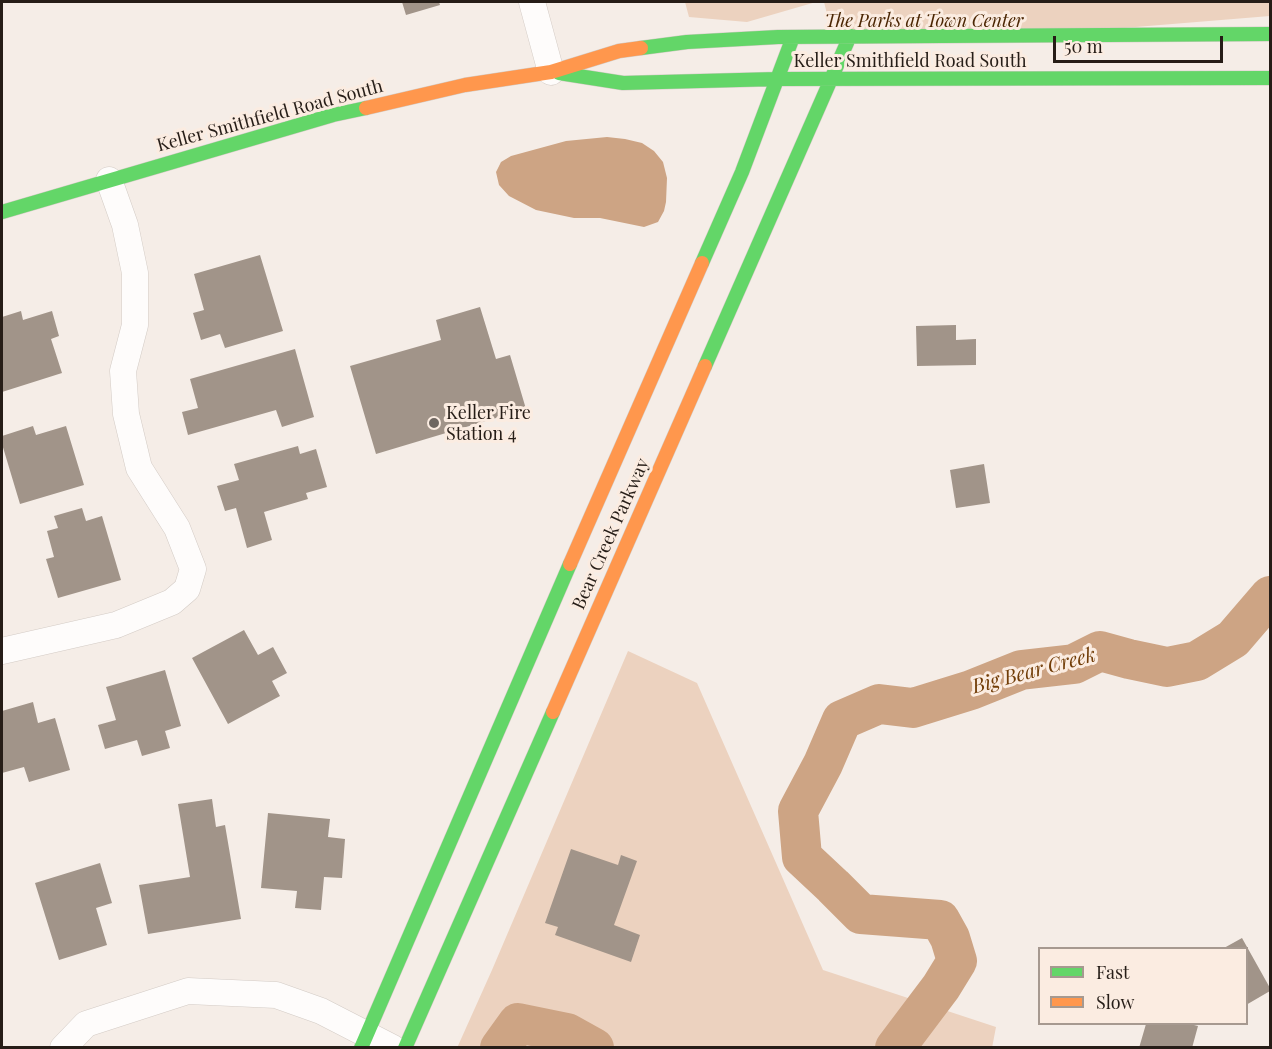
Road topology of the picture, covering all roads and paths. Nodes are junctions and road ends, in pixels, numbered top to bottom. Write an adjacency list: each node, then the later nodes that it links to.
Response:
1 (532, 2): 5 (street)
2 (1268, 34): 3 (main road, Keller Smithfield Road South)
3 (850, 36): 4 (main road, Keller Smithfield Road South); 8 (main road, Bear Creek Parkway)
4 (793, 37): 5 (main road, Keller Smithfield Road South); 7 (main road, Bear Creek Parkway)
5 (551, 72): 7 (main road, Keller Smithfield Road South); 9 (main road, Keller Smithfield Road South)
6 (1265, 78): 8 (main road, Keller Smithfield Road South)
7 (778, 79): 8 (main road, Keller Smithfield Road South); 12 (main road, Bear Creek Parkway)
8 (831, 79): 15 (main road, Bear Creek Parkway)
9 (108, 180): 10 (main road, Keller Smithfield Road South); 11 (street)
10 (2, 212)
11 (2, 651)
12 (363, 1041): 13 (street); 14 (street)
13 (63, 1047)
14 (393, 1047)
15 (405, 1047)

